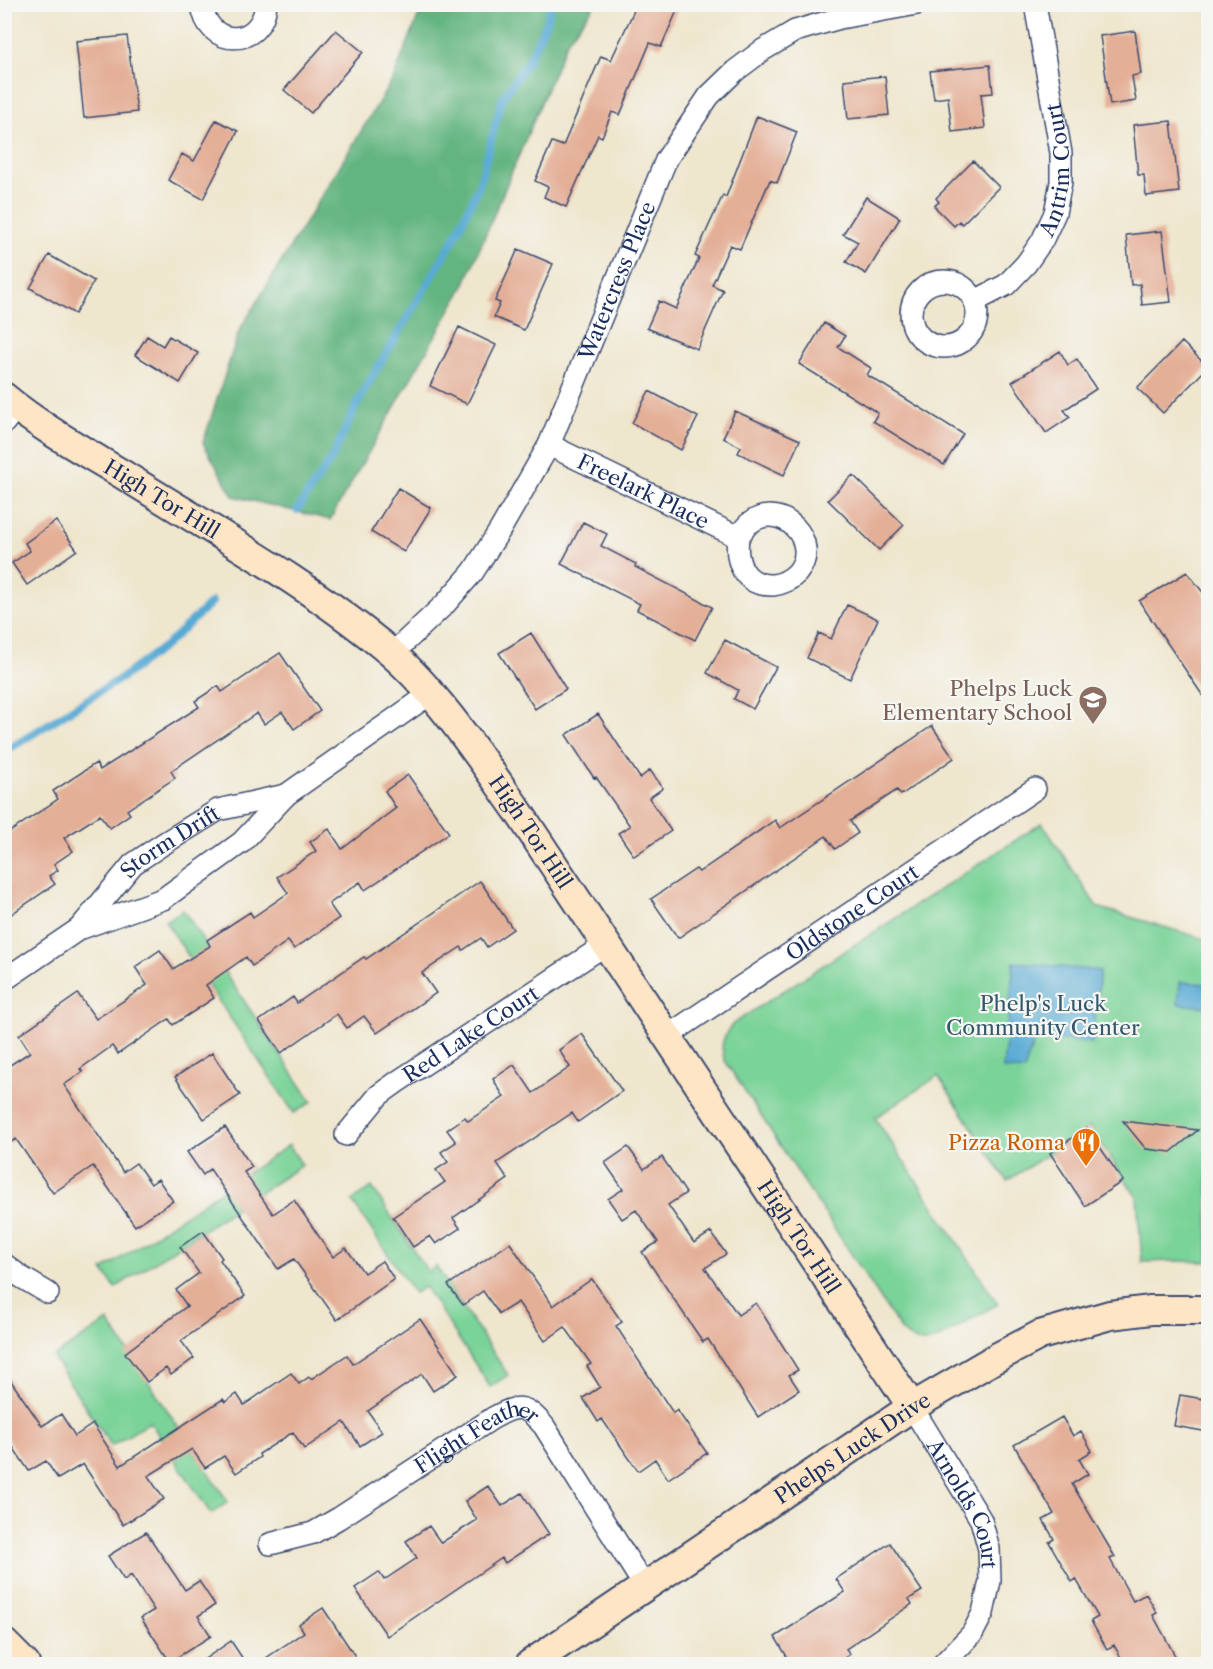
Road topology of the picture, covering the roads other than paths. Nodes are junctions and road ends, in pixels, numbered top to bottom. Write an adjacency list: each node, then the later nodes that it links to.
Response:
1 (202, 4): 2 (street)
2 (266, 4)
3 (917, 4): 7 (street, Watercress Place)
4 (1035, 4): 5 (street, Antrim Court)
5 (975, 301)
6 (8, 409): 9 (street, High Tor Hill)
7 (549, 445): 8 (street, Freelark Place); 9 (street, Watercress Place)
8 (738, 537)
9 (392, 654): 10 (street, High Tor Hill)
10 (430, 694): 12 (street, Storm Drift); 14 (street, High Tor Hill)
11 (1035, 789): 16 (street, Oldstone Court)
12 (286, 795): 13 (street, Storm Drift); 13 (street, Storm Drift)
13 (80, 929): 15 (street, Storm Drift)
14 (605, 945): 16 (street, High Tor Hill); 17 (street, Red Lake Court)
15 (4, 980)
16 (666, 1037): 21 (street, High Tor Hill)
17 (346, 1135)
18 (4, 1264): 19 (street)
19 (48, 1293)
20 (1209, 1310): 21 (street, Phelps Luck Drive)
21 (912, 1407): 23 (street, Phelps Luck Drive); 27 (street, Arnolds Court)
22 (270, 1544): 23 (street, Flight Feather)
23 (645, 1587): 26 (street, Phelps Luck Drive)
24 (4, 1643): 25 (street)
25 (25, 1665)
26 (530, 1665)
27 (943, 1665)

